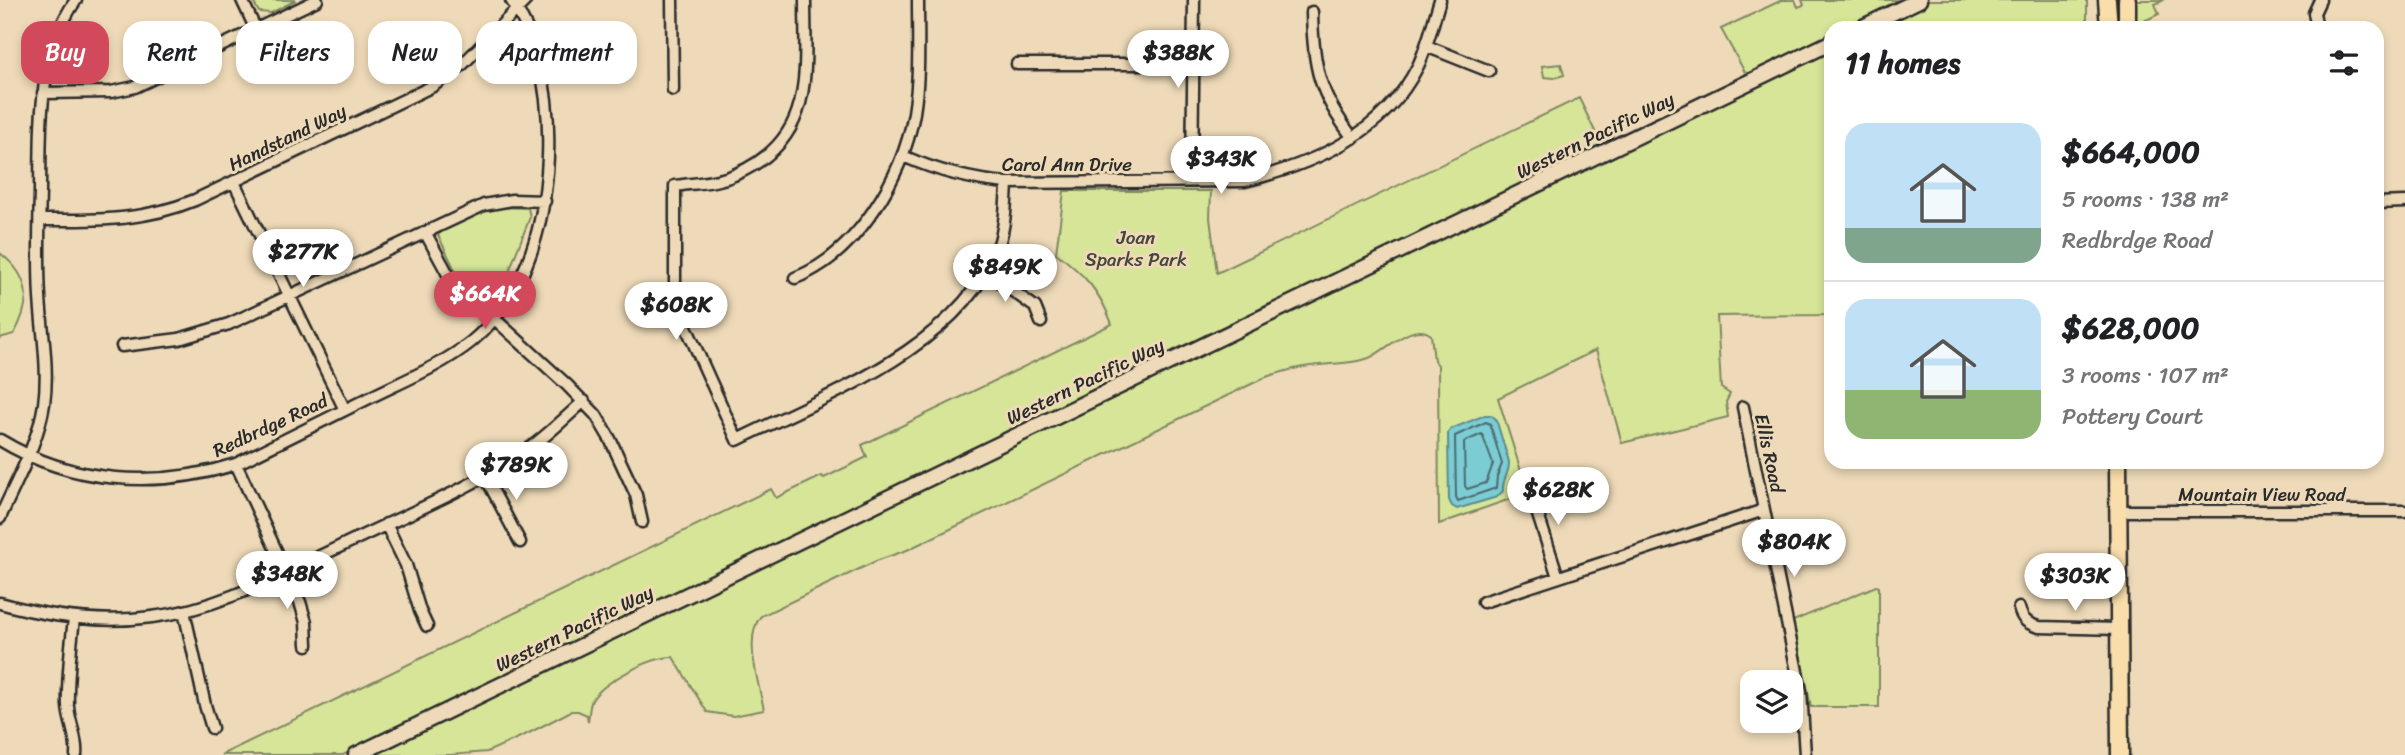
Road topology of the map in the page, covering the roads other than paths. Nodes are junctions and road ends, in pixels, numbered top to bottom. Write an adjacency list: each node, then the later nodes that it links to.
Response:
1 (76, 0): 27 (street)
2 (242, 0): 15 (street)
3 (317, 0): 16 (street)
4 (526, 0): 13 (street, Handstand Way)
5 (672, 0): 26 (street)
6 (805, 0): 38 (street)
7 (918, 0): 29 (street)
8 (1194, 0): 24 (street)
9 (1440, 0): 21 (street, Carol Ann Drive)
10 (1919, 0): 17 (street)
11 (2107, 0): 18 (main road)
12 (2127, 0): 19 (main road)
13 (514, 4): 31 (street, Handstand Way); 33 (street, Redbrdge Road)
14 (1312, 12): 28 (street)
15 (252, 21)
16 (274, 21)
17 (1876, 21)
18 (2108, 21)
19 (2127, 21)
20 (236, 39): 27 (street)
21 (1426, 46): 25 (street); 28 (street, Carol Ann Drive)
22 (1824, 46): 72 (street, Western Pacific Way)
23 (1017, 64): 24 (street)
24 (1195, 64): 30 (street)
25 (1489, 71)
26 (673, 90)
27 (43, 93): 36 (street)
28 (1353, 138): 30 (street, Carol Ann Drive)
29 (903, 156): 32 (street, Carol Ann Drive); 39 (street)
30 (1192, 181): 32 (street, Carol Ann Drive)
31 (234, 182): 36 (street, Handstand Way); 40 (street)
32 (1007, 183): 38 (street)
33 (545, 201): 37 (street); 41 (street, Redbrdge Road)
34 (2405, 202): 35 (street)
35 (2384, 203)
36 (40, 220): 48 (street)
37 (425, 232): 40 (street); 41 (street)
38 (986, 272): 42 (street)
39 (795, 278)
40 (289, 296): 43 (street); 46 (street)
41 (493, 318): 44 (street); 46 (street, Redbrdge Road)
42 (1041, 322)
43 (122, 346)
44 (584, 401): 51 (street); 57 (street)
45 (1743, 407): 53 (street, Ellis Road)
46 (345, 410): 49 (street, Redbrdge Road)
47 (0, 440): 48 (street, Redbrdge Road)
48 (28, 456): 49 (street, Redbrdge Road); 56 (street)
49 (236, 464): 60 (street)
50 (2118, 469): 54 (main road)
51 (485, 476): 58 (street); 59 (street)
52 (1530, 487): 61 (street)
53 (1764, 510): 61 (street); 73 (street, Ellis Road)
54 (2118, 511): 55 (street, Mountain View Road); 68 (main road)
55 (2405, 511)
56 (0, 518)
57 (642, 522)
58 (386, 524): 60 (street); 67 (street)
59 (520, 542)
60 (287, 572): 65 (street); 69 (street)
61 (1558, 577): 62 (street)
62 (1483, 601)
63 (0, 603): 66 (street)
64 (2019, 608): 68 (street)
65 (184, 611): 66 (street); 70 (street)
66 (74, 618): 71 (street)
67 (427, 626)
68 (2119, 629): 74 (main road)
69 (307, 645)
70 (212, 728)
71 (76, 755)
72 (356, 755)
73 (1805, 755)
74 (2120, 755)

